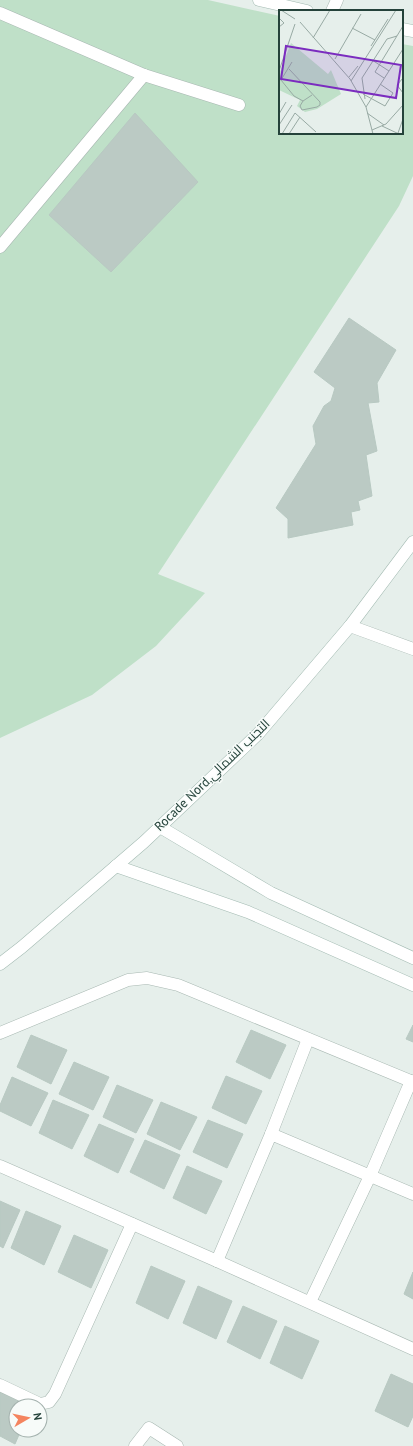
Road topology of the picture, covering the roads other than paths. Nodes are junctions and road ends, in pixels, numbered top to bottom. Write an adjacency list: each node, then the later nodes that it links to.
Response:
1 (259, 0): 3 (street)
2 (337, 0): 4 (street)
3 (303, 10)
4 (332, 10)
5 (0, 13): 8 (street)
6 (403, 29): 7 (street)
7 (413, 31)
8 (144, 75): 9 (street); 10 (street)
9 (239, 105)
10 (0, 247)
11 (413, 542): 12 (street, Rocade Nord,التجنب الشمالي)
12 (350, 626): 13 (street); 14 (street, Rocade Nord,التجنب الشمالي)
13 (413, 649)
14 (160, 827): 15 (street, Rocade Nord,التجنب الشمالي); 16 (street)
15 (116, 866): 17 (street, Rocade Nord,التجنب الشمالي); 18 (street)
16 (413, 958)
17 (0, 964)
18 (413, 985)
19 (0, 1033): 20 (street)
20 (308, 1039): 21 (street); 22 (street)
21 (412, 1081): 24 (street)
22 (271, 1134): 24 (street); 27 (street)
23 (0, 1166): 26 (street)
24 (370, 1176): 25 (street); 28 (street)
25 (413, 1194)
26 (132, 1224): 27 (street); 30 (street)
27 (216, 1260): 28 (street)
28 (310, 1302): 29 (street)
29 (413, 1350)
30 (0, 1385)
31 (135, 1446): 32 (street)
32 (177, 1446)

